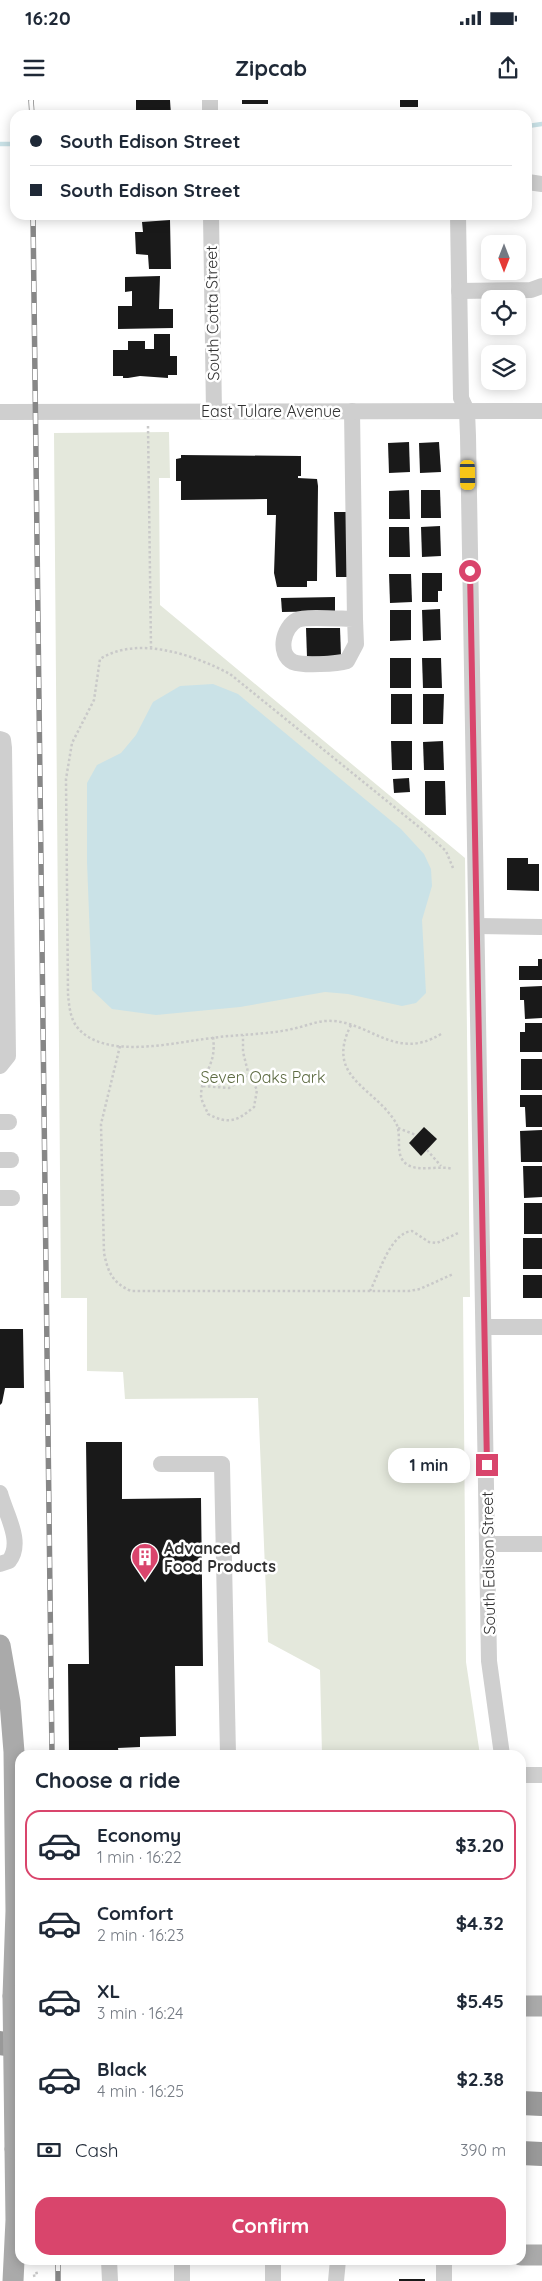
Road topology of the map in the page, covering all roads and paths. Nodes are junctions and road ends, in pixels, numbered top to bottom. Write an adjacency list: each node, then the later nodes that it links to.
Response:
1 (211, 220): 10 (street, South Cotta Street)
2 (458, 220): 4 (street, South Edison Street)
3 (542, 286): 4 (street)
4 (459, 291): 6 (street, South Edison Street)
5 (352, 411): 6 (street, East Tulare Avenue); 10 (street, East Tulare Avenue); 11 (street)
6 (467, 411): 7 (street, East Tulare Avenue); 16 (street, South Edison Street)
7 (542, 411)
8 (0, 412): 9 (street, East Tulare Avenue)
9 (148, 412): 10 (street, East Tulare Avenue); 12 (path)
10 (214, 412)
11 (355, 619): 11 (street)
12 (151, 647): 15 (path); 22 (path)
13 (0, 739): 14 (street)
14 (2, 786): 23 (street)
15 (453, 868)
16 (477, 926): 17 (street); 34 (street, South Edison Street)
17 (542, 926)
18 (351, 1025): 19 (path); 20 (path); 26 (path)
19 (441, 1034)
20 (243, 1035): 21 (path); 24 (path)
21 (212, 1038): 22 (path); 25 (path)
22 (120, 1046): 33 (path)
23 (0, 1066)
24 (249, 1074): 25 (path); 25 (path)
25 (203, 1086)
26 (398, 1128): 27 (path); 29 (path)
27 (416, 1135)
28 (427, 1150): 29 (path)
29 (441, 1166): 30 (path)
30 (453, 1169)
31 (458, 1233): 33 (path)
32 (453, 1274): 33 (path)
33 (370, 1291)
34 (485, 1327): 35 (street); 38 (street, South Edison Street)
35 (542, 1328)
36 (161, 1464): 42 (street)
37 (0, 1493): 40 (street)
38 (488, 1544): 39 (street); 43 (street, South Edison Street)
39 (542, 1544)
40 (0, 1564)
41 (0, 1645): 46 (main road)
42 (228, 1750)
43 (501, 1750)
44 (526, 1775): 45 (street)
45 (542, 1775)
46 (9, 1940): 59 (main road, bridge)
47 (526, 2006): 48 (main road)
48 (542, 2006)
49 (0, 2036): 50 (highway)
50 (15, 2042)
51 (0, 2043): 52 (highway)
52 (15, 2044)
53 (0, 2094): 54 (highway)
54 (15, 2096)
55 (526, 2103): 56 (highway)
56 (542, 2104)
57 (526, 2153): 58 (highway)
58 (542, 2154)
59 (12, 2251)
60 (526, 2255): 61 (main road)
61 (542, 2255)
62 (18, 2265): 69 (main road)
63 (109, 2265): 70 (street)
64 (182, 2265): 71 (street)
65 (273, 2265): 72 (street)
66 (338, 2265): 73 (street)
67 (444, 2265): 74 (street)
68 (36, 2270): 69 (path)
69 (23, 2278)
70 (110, 2281)
71 (182, 2281)
72 (273, 2281)
73 (336, 2281)
74 (444, 2281)

